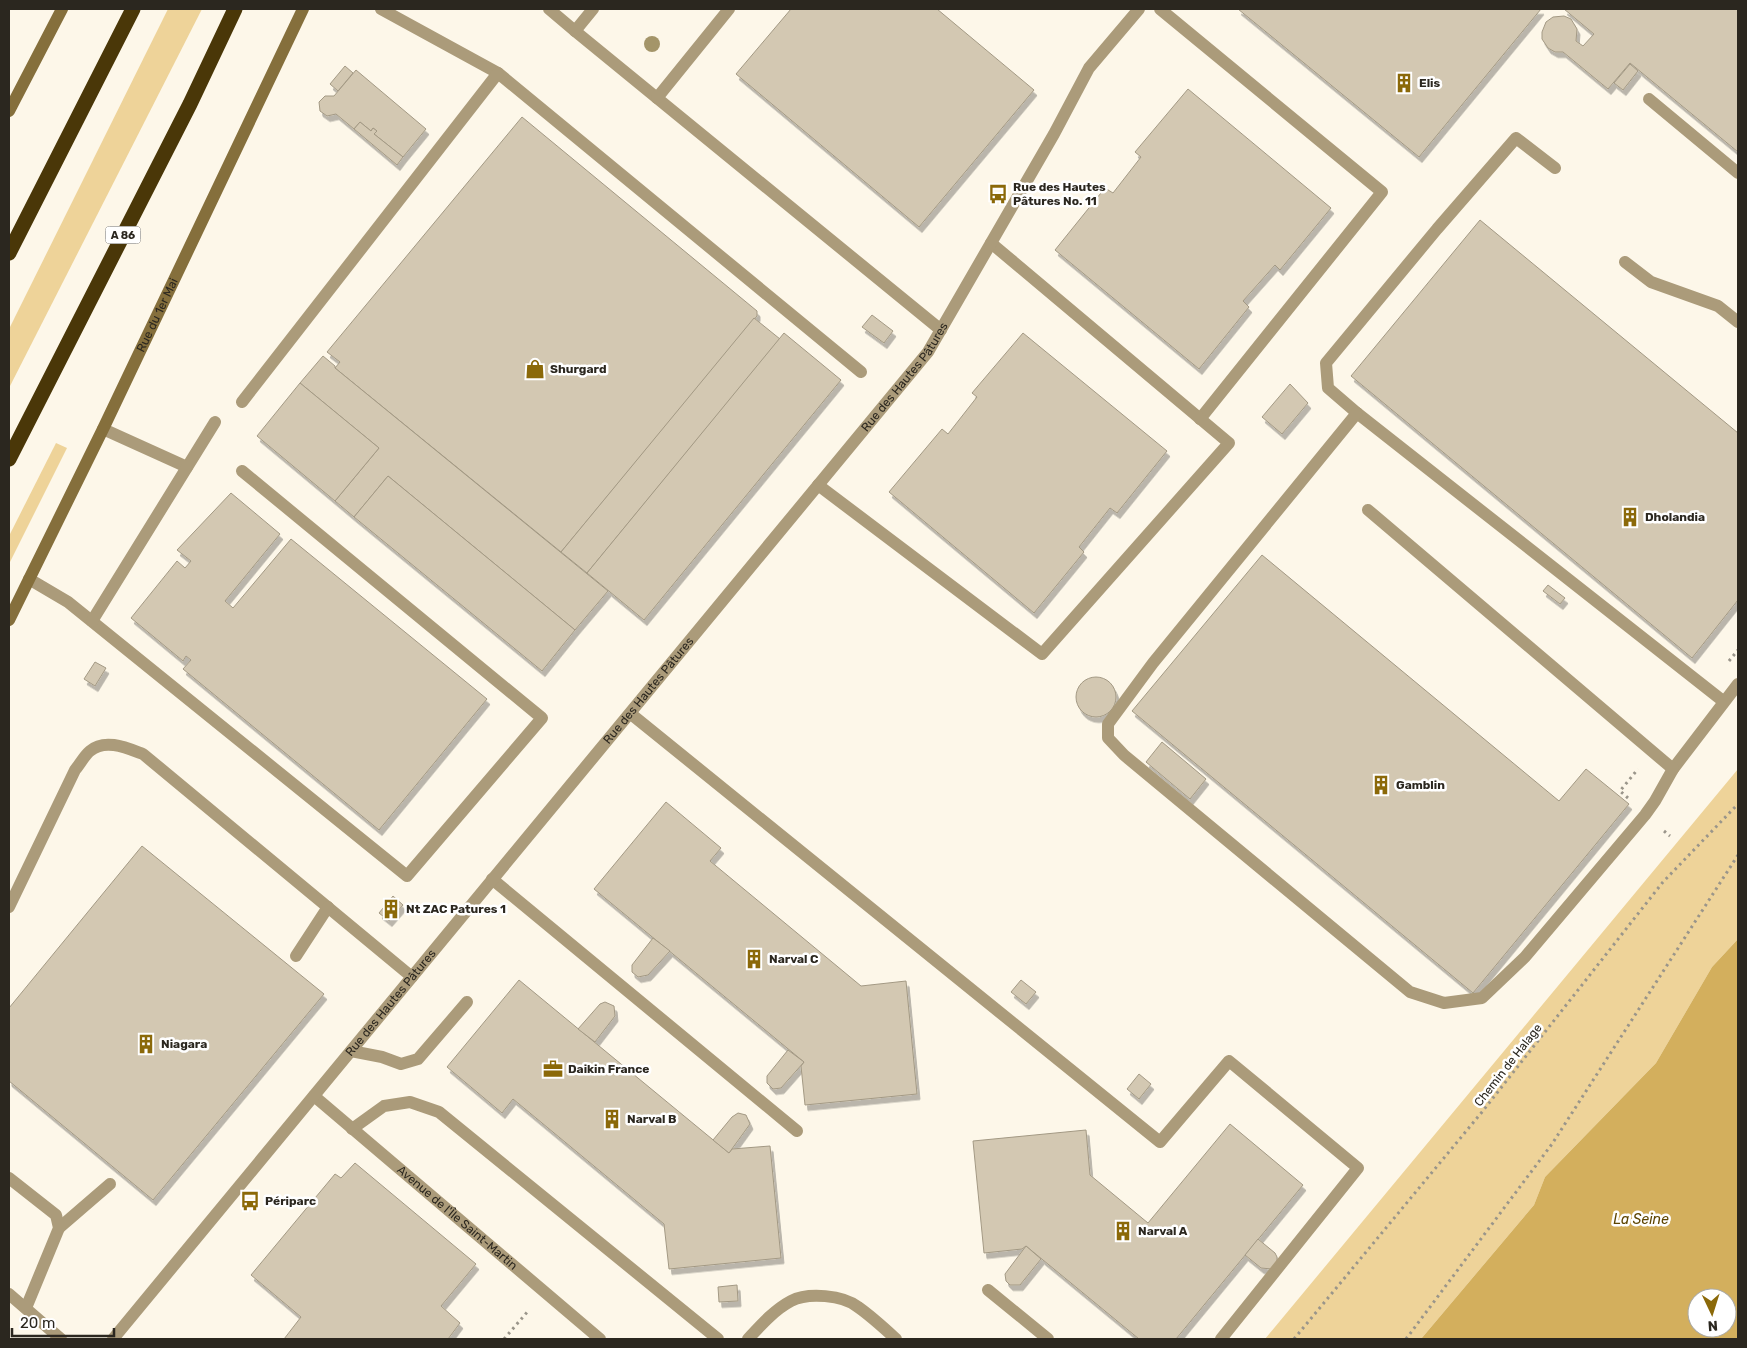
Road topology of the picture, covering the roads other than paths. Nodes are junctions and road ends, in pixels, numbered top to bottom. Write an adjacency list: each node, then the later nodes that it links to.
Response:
1 (62, 9): 15 (main road)
2 (133, 9): 19 (highway)
3 (235, 9): 29 (highway, A 86)
4 (303, 9): 28 (main road, Rue du 1er Mai)
5 (380, 9): 12 (street)
6 (550, 9): 11 (street)
7 (593, 9): 11 (street)
8 (728, 9): 13 (street)
9 (1139, 9): 18 (street, Rue des Hautes Pâtures)
10 (1160, 9): 26 (street)
11 (574, 31): 13 (street)
12 (498, 73): 23 (street); 24 (street)
13 (656, 98): 22 (street)
14 (1650, 99): 17 (street)
15 (9, 111)
16 (1555, 168): 25 (street)
17 (1738, 172)
18 (990, 243): 22 (street, Rue des Hautes Pâtures); 26 (street)
19 (9, 253)
20 (1625, 262): 21 (street)
21 (1738, 322)
22 (941, 330): 32 (street, Rue des Hautes Pâtures)
23 (861, 372)
24 (242, 402)
25 (1357, 414): 38 (street); 40 (street)
26 (1200, 419): 32 (street)
27 (215, 422): 30 (street)
28 (103, 429): 30 (street); 34 (main road, Rue du 1er Mai)
29 (9, 459)
30 (187, 467): 36 (street)
31 (242, 472): 36 (street)
32 (818, 485): 39 (street, Rue des Hautes Pâtures)
33 (1368, 510): 40 (street)
34 (29, 579): 35 (main road, Rue du 1er Mai); 36 (street)
35 (9, 620)
36 (92, 621)
37 (1738, 684): 38 (street)
38 (1724, 701): 40 (street)
39 (630, 714): 41 (street, Rue des Hautes Pâtures); 64 (street)
40 (1673, 769)
41 (492, 879): 45 (street, Rue des Hautes Pâtures); 50 (street)
42 (9, 907): 43 (street)
43 (328, 907): 44 (street); 45 (street)
44 (296, 956)
45 (412, 977): 47 (street, Rue des Hautes Pâtures)
46 (467, 1002): 47 (street)
47 (351, 1051): 48 (street, Rue des Hautes Pâtures)
48 (314, 1096): 49 (street, Avenue de l'Île Saint-Martin); 58 (street, Rue des Hautes Pâtures)
49 (352, 1129): 59 (street, Avenue de l'Île Saint-Martin); 60 (street)
50 (797, 1131)
51 (9, 1178): 53 (street)
52 (110, 1184): 53 (street)
53 (59, 1228): 56 (street)
54 (988, 1290): 63 (street)
55 (9, 1294): 56 (street)
56 (26, 1308): 57 (street)
57 (60, 1339)
58 (113, 1339)
59 (600, 1339)
60 (718, 1339)
61 (748, 1339): 62 (street)
62 (896, 1339)
63 (1048, 1339)
64 (1221, 1339)

